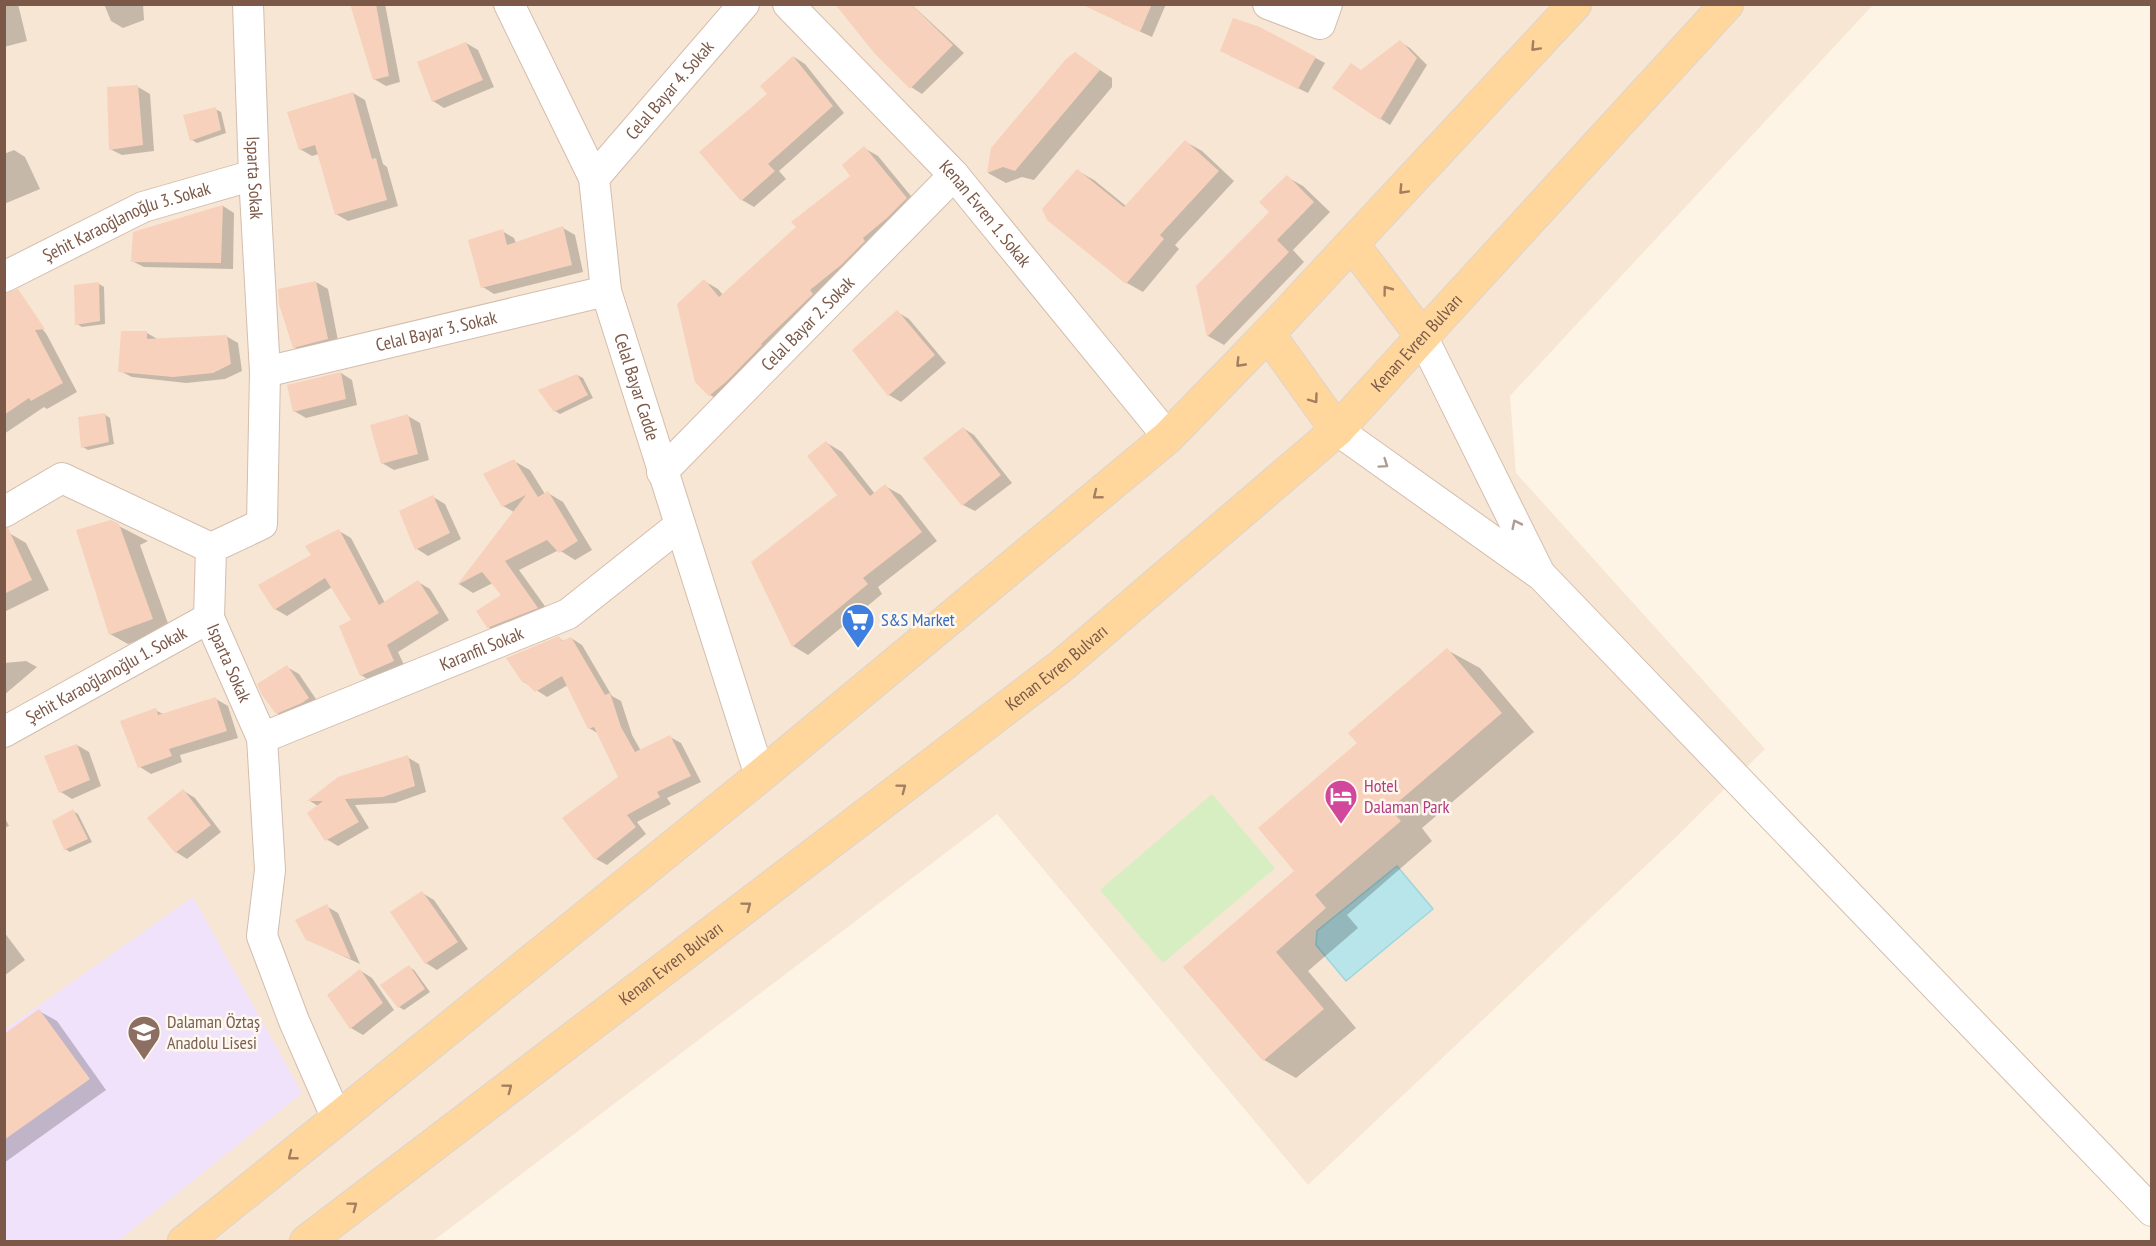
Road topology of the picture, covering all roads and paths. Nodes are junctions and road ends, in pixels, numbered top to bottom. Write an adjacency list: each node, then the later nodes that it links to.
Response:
1 (248, 4): 9 (street, Isparta Sokak)
2 (509, 4): 11 (street, Celal Bayar Cadde)
3 (744, 4): 11 (street, Celal Bayar 4. Sokak)
4 (788, 4): 10 (street, Kenan Evren 1. Sokak)
5 (1268, 4): 8 (street)
6 (1575, 4): 12 (main road, one-way to 12)
7 (1727, 4): 16 (main road, Kenan Evren Bulvarı)
8 (1324, 14)
9 (254, 175): 13 (street, Şehit Karaoğlanoğlu 3. Sokak); 17 (street, Isparta Sokak)
10 (954, 175): 19 (street, Kenan Evren 1. Sokak); 20 (street, Celal Bayar 2. Sokak)
11 (594, 178): 14 (street, Celal Bayar Cadde)
12 (1352, 244): 15 (main road); 16 (main road, one-way to 12)
13 (4, 278)
14 (606, 291): 17 (street, Celal Bayar 3. Sokak); 20 (street, Celal Bayar Cadde)
15 (1268, 334): 18 (main road, one-way to 18); 19 (main road, one-way to 19)
16 (1422, 336): 18 (main road, Kenan Evren Bulvarı); 24 (street, one-way to 16)
17 (265, 372): 23 (street, Isparta Sokak)
18 (1336, 430): 24 (street, one-way to 24); 32 (main road, Kenan Evren Bulvarı, one-way to 18)
19 (1168, 437): 28 (main road, one-way to 28)
20 (662, 472): 22 (street, Celal Bayar Cadde)
21 (4, 512): 23 (street)
22 (680, 525): 27 (street, Karanfil Sokak); 28 (street, Celal Bayar Cadde)
23 (211, 548): 25 (street, Isparta Sokak)
24 (1542, 576): 30 (street)
25 (209, 618): 26 (street, Şehit Karaoğlanoğlu 1. Sokak); 27 (street, Isparta Sokak)
26 (4, 732)
27 (262, 738): 29 (street, Isparta Sokak)
28 (760, 776): 29 (main road)
29 (338, 1119): 31 (main road, one-way to 31)
30 (2151, 1211)
31 (184, 1242)
32 (306, 1242)

